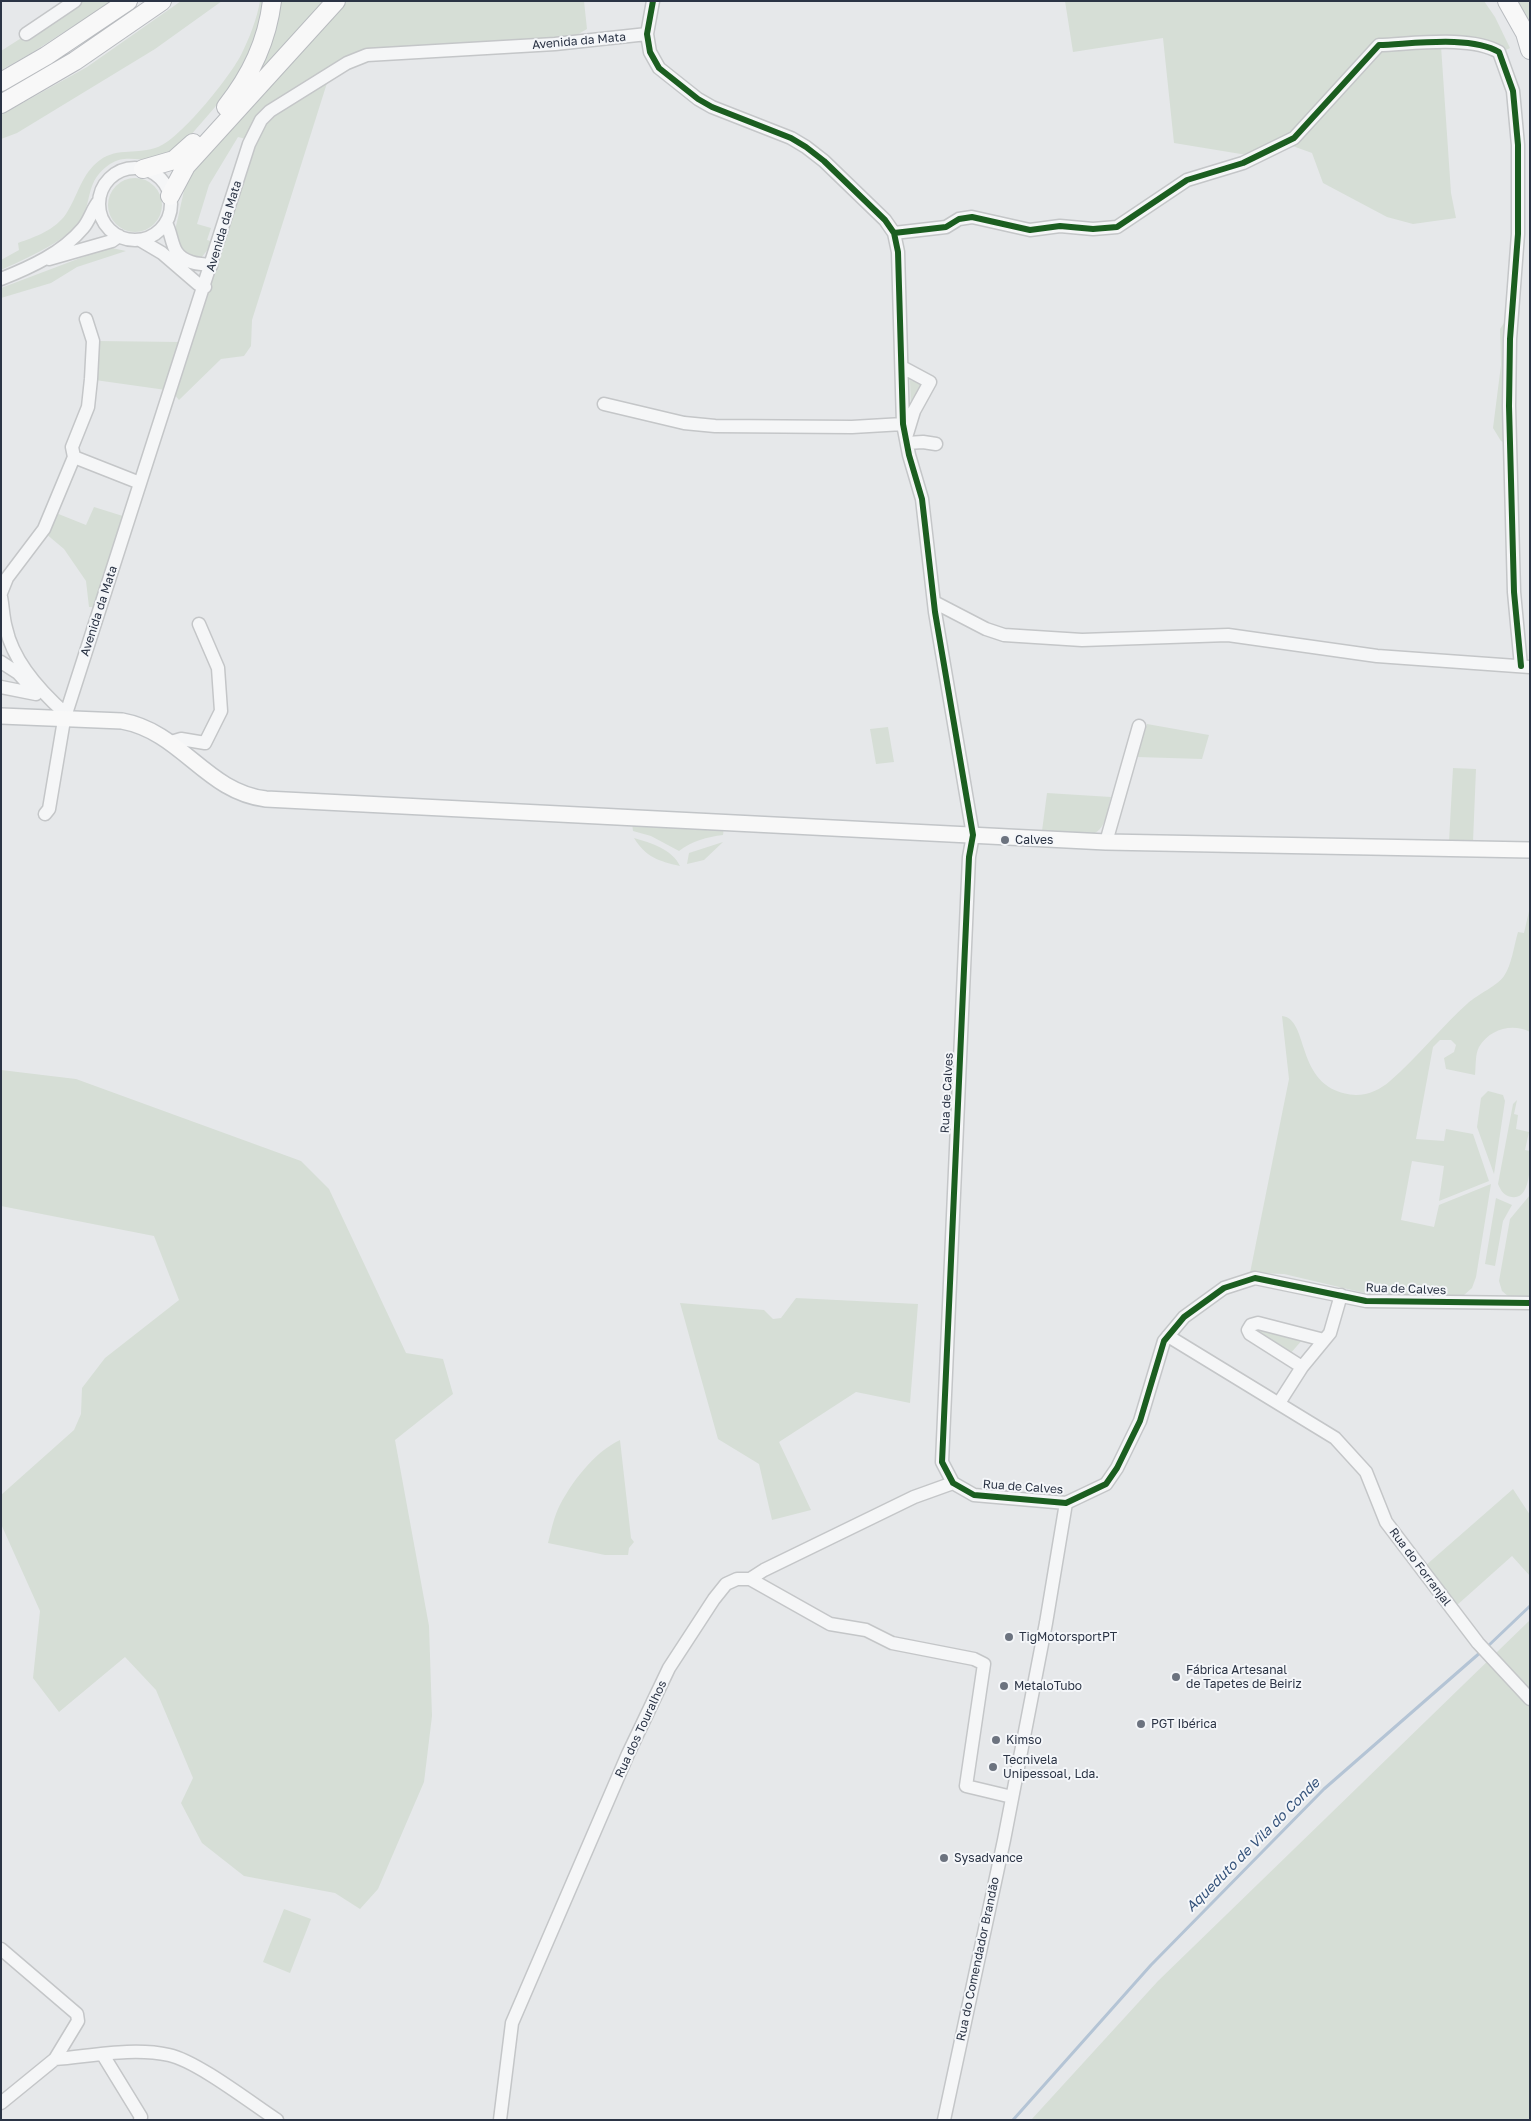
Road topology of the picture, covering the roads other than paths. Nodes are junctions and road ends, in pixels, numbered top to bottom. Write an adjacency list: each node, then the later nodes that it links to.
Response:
1 (75, 1): 8 (street)
2 (128, 1): 11 (highway)
3 (162, 1): 12 (highway)
4 (272, 1): 13 (highway)
5 (336, 1): 14 (highway)
6 (653, 1): 9 (street)
7 (1507, 1): 10 (highway)
8 (26, 34)
9 (648, 34): 17 (street); 21 (street, Avenida da Mata)
10 (1530, 50)
11 (1, 82)
12 (1, 104)
13 (143, 169): 14 (street); 15 (street)
14 (170, 196): 16 (street)
15 (99, 201): 18 (street); 20 (street)
16 (166, 223): 19 (street); 21 (street)
17 (894, 234): 25 (street, Rua de Calves); 38 (street)
18 (119, 236): 19 (street); 20 (street)
19 (140, 240): 23 (street)
20 (40, 262): 22 (street)
21 (211, 266): 23 (street, Avenida da Mata)
22 (1, 279)
23 (204, 287): 31 (street, Avenida da Mata)
24 (86, 319): 30 (street)
25 (902, 367): 27 (street, Rua de Calves); 28 (street)
26 (604, 404): 27 (street)
27 (903, 424): 28 (street, Rua de Calves)
28 (906, 441): 29 (street); 35 (street, Rua de Calves)
29 (936, 444)
30 (74, 457): 31 (street); 32 (street)
31 (140, 483): 42 (street, Avenida da Mata)
32 (4, 578): 33 (street)
33 (1, 592)
34 (1, 597): 42 (street)
35 (934, 602): 38 (street); 46 (street, Rua de Calves)
36 (199, 624): 44 (street)
37 (1, 662): 40 (street)
38 (1525, 667)
39 (1, 687): 40 (street)
40 (36, 694): 42 (street)
41 (1, 716): 42 (main road)
42 (62, 718): 44 (main road); 45 (street, Avenida da Mata)
43 (1139, 726): 47 (street)
44 (171, 742): 46 (main road)
45 (45, 814)
46 (973, 835): 47 (main road); 55 (street, Rua de Calves)
47 (1106, 842): 48 (main road)
48 (1530, 850)
49 (1341, 1295): 50 (street, Rua de Calves); 51 (street, Rua de Calves); 52 (street)
50 (1530, 1303)
51 (1168, 1336): 54 (street, Rua do Forranjal); 56 (street, Rua de Calves)
52 (1324, 1340): 53 (street); 53 (street)
53 (1302, 1367): 54 (street)
54 (1279, 1403): 58 (street, Rua do Forranjal)
55 (953, 1483): 56 (street, Rua de Calves); 57 (street, Rua dos Touralhos)
56 (1066, 1503): 59 (street, Rua do Comendador Brandão)
57 (750, 1579): 59 (street); 66 (street, Rua dos Touralhos)
58 (1530, 1699)
59 (1012, 1797): 67 (street, Rua do Comendador Brandão)
60 (1, 1949): 62 (street)
61 (103, 2055): 62 (street); 64 (street); 65 (street)
62 (55, 2059): 63 (street)
63 (1, 2103)
64 (140, 2120)
65 (277, 2120)
66 (500, 2120)
67 (944, 2120)

